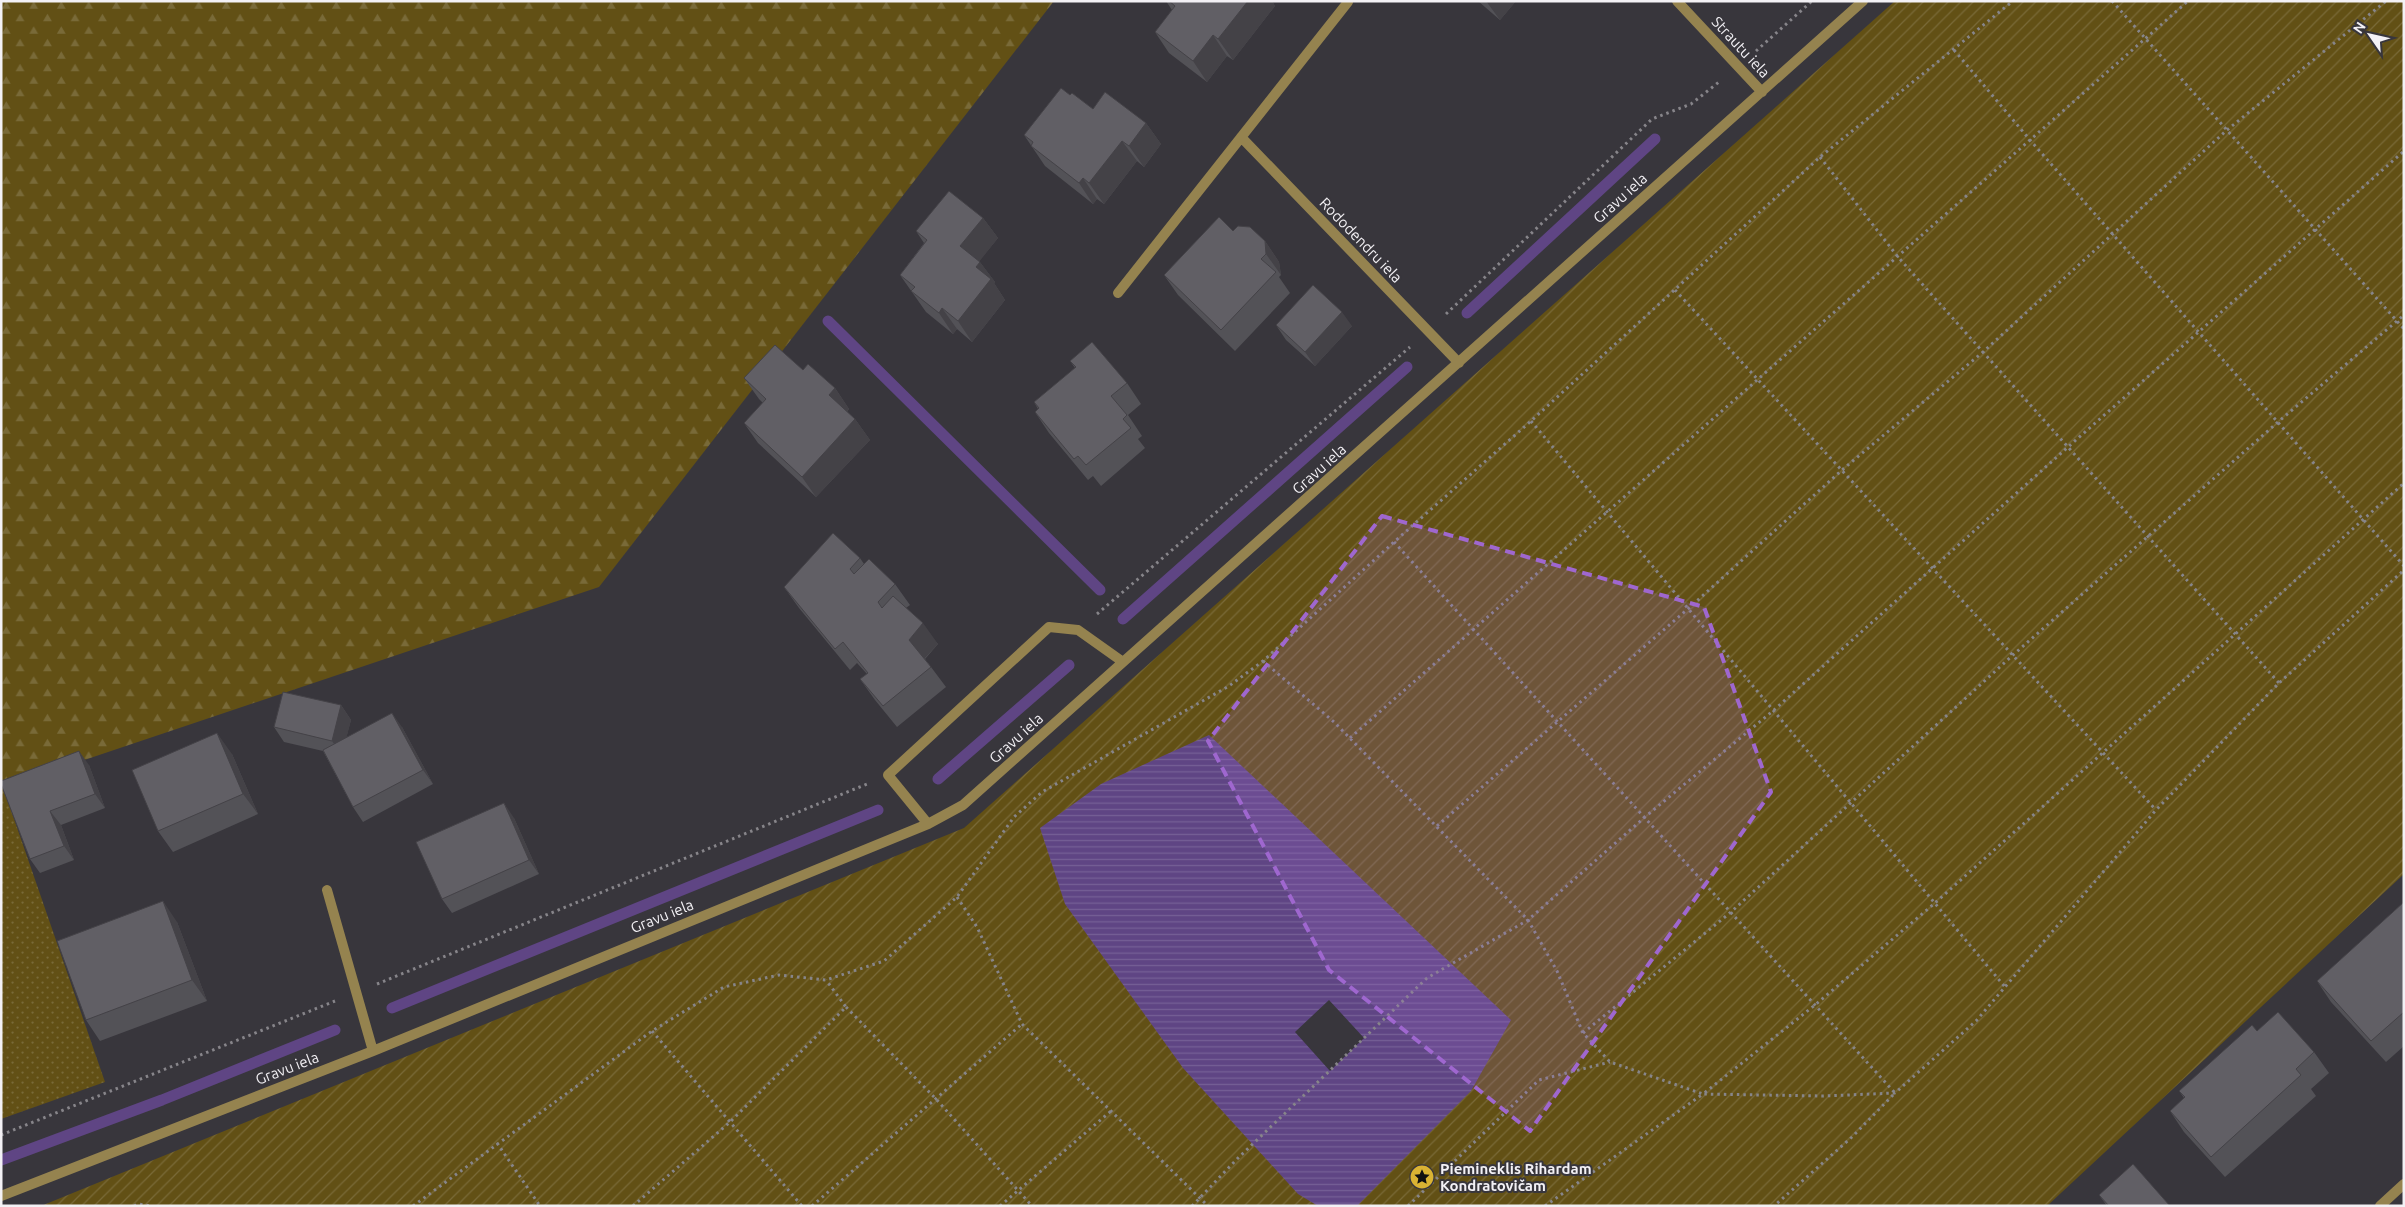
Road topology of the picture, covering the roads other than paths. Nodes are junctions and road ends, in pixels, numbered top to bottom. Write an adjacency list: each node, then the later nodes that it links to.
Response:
1 (1677, 1): 4 (street, Strautu iela)
2 (1863, 1): 4 (street, Gravu iela)
3 (1348, 2): 5 (street)
4 (1762, 92): 7 (street, Gravu iela)
5 (1241, 137): 6 (street); 7 (street, Rododendru iela)
6 (1118, 293)
7 (1459, 363): 8 (street, Gravu iela)
8 (1123, 662): 9 (street, Gravu iela); 9 (street)
9 (928, 824): 11 (street, Gravu iela)
10 (327, 890): 11 (street)
11 (373, 1051): 13 (street, Gravu iela)
12 (2404, 1184): 14 (street)
13 (1, 1196)
14 (2380, 1206)

